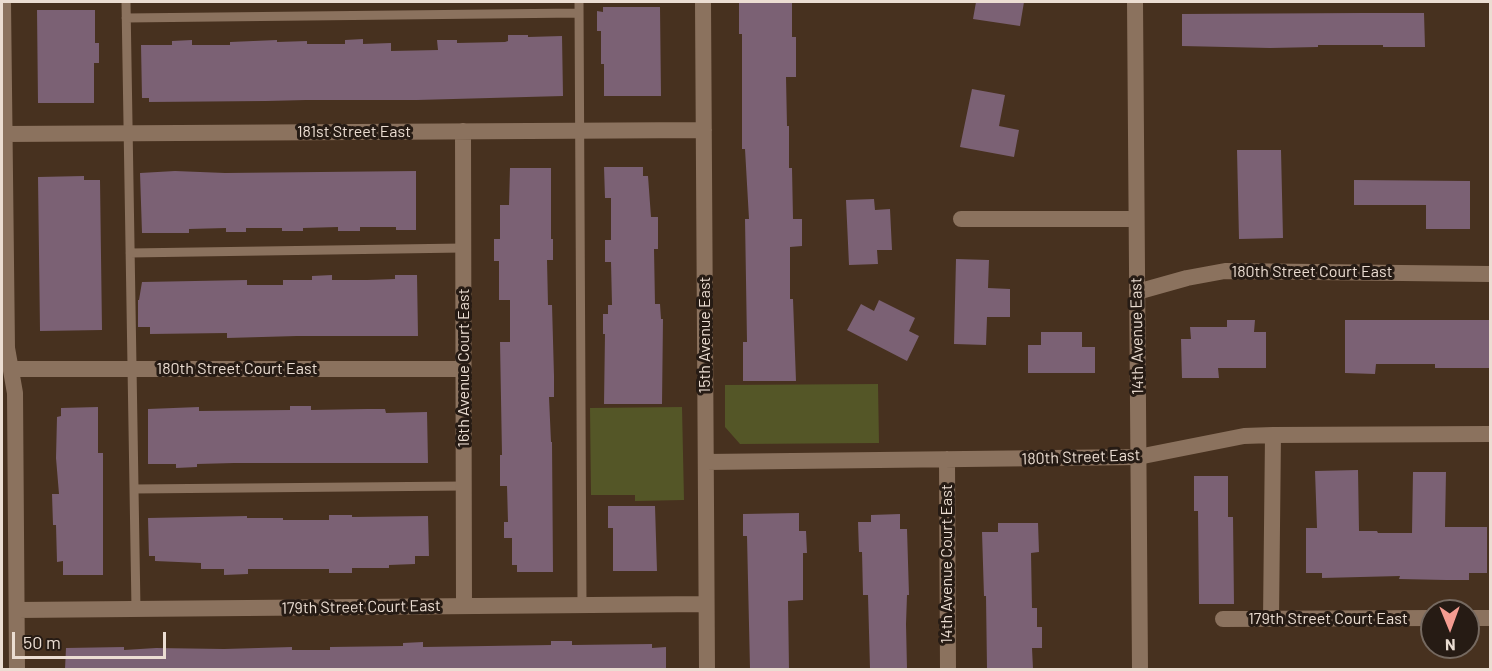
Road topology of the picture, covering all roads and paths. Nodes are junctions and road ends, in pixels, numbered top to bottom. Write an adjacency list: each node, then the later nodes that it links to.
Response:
1 (3, 2): 11 (street)
2 (126, 2): 7 (lane)
3 (579, 2): 6 (lane)
4 (703, 2): 9 (street, 15th Avenue East)
5 (1135, 2): 14 (street, 14th Avenue East)
6 (579, 13): 7 (lane); 8 (lane)
7 (126, 18): 12 (lane)
8 (579, 130): 9 (street, 181st Street East); 10 (street, 181st Street East); 30 (lane)
9 (704, 130): 26 (street, 15th Avenue East)
10 (462, 131): 12 (street, 181st Street East); 15 (street, 16th Avenue Court East)
11 (4, 134): 12 (street, 181st Street East); 19 (street)
12 (128, 134): 16 (lane)
13 (961, 219): 14 (street)
14 (1137, 219): 18 (street, 14th Avenue East)
15 (463, 248): 16 (lane); 21 (street, 16th Avenue Court East)
16 (130, 253): 20 (lane)
17 (1491, 274): 18 (street, 180th Street Court East)
18 (1137, 292): 24 (street, 14th Avenue East)
19 (11, 369): 20 (street, 180th Street Court East); 32 (street)
20 (132, 369): 21 (street, 180th Street Court East); 28 (lane)
21 (464, 369): 27 (street, 16th Avenue Court East)
22 (1491, 434): 23 (street, 180th Street East)
23 (1272, 435): 24 (street, 180th Street East); 35 (street)
24 (1138, 457): 25 (street, 180th Street East); 40 (street, 14th Avenue East)
25 (947, 459): 26 (street, 180th Street East); 39 (street, 14th Avenue Court East)
26 (706, 462): 29 (street, 15th Avenue East)
27 (464, 486): 28 (lane); 31 (street, 16th Avenue Court East)
28 (134, 489): 33 (lane)
29 (706, 604): 30 (street, 179th Street Court East); 38 (street, 15th Avenue East)
30 (582, 605): 31 (street, 179th Street Court East)
31 (464, 606): 33 (street, 179th Street Court East)
32 (16, 609): 33 (street, 179th Street Court East); 37 (street)
33 (136, 609)
34 (1420, 618): 35 (street, 179th Street Court East)
35 (1270, 619): 36 (street, 179th Street Court East)
36 (1223, 620)
37 (17, 669)
38 (707, 669)
39 (948, 669)
40 (1140, 669)

